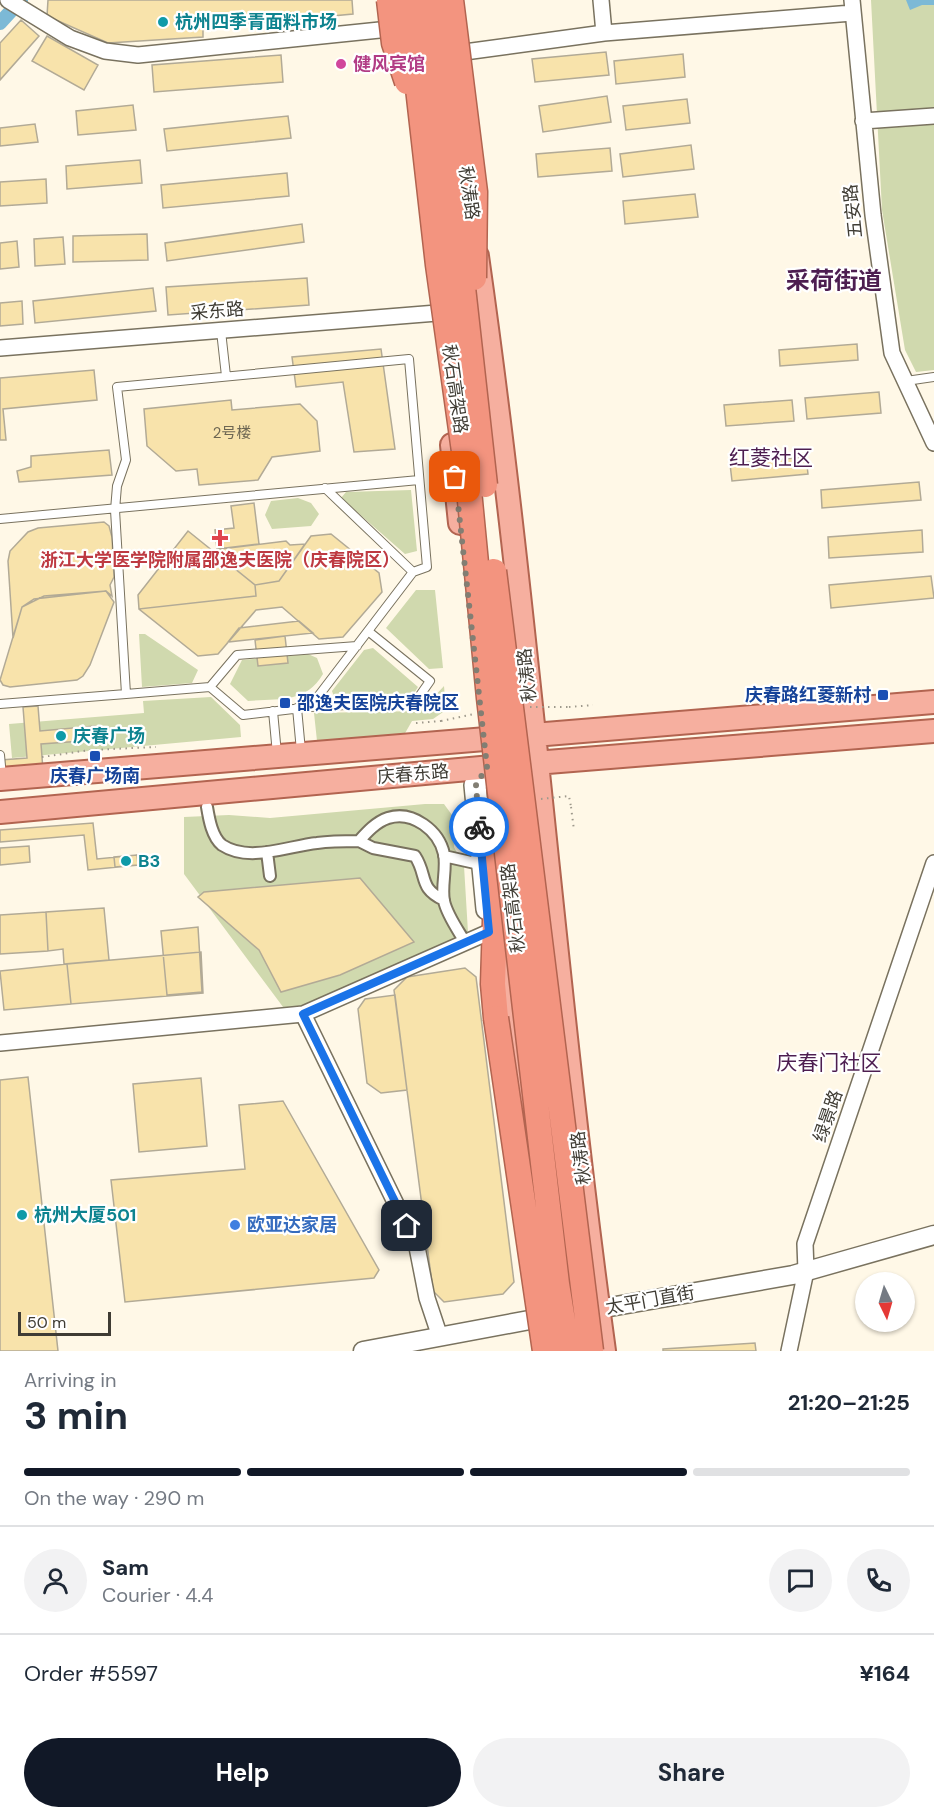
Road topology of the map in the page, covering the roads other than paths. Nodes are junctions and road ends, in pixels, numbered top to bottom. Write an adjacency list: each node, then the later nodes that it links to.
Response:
1 (9, 0): 10 (street)
2 (389, 0): 15 (highway, bridge)
3 (399, 0): 10 (main road)
4 (408, 0): 15 (highway, 秋石高架路, bridge)
5 (431, 0): 19 (highway, 秋石高架路, bridge)
6 (443, 0): 12 (main road, 秋涛路)
7 (451, 0): 19 (highway, bridge)
8 (601, 0): 11 (street)
9 (852, 6): 11 (street); 14 (street, 五安路)
10 (402, 28): 16 (main road)
11 (604, 33): 12 (street)
12 (450, 54): 39 (main road, 秋涛路)
13 (934, 116): 14 (street)
14 (863, 122): 22 (street, 五安路)
15 (422, 126): 69 (highway, 秋石高架路, bridge)
16 (437, 313): 17 (street, 采东路); 40 (main road)
17 (221, 331): 18 (street, 采东路); 20 (lane)
18 (0, 348)
19 (472, 373): 70 (highway, 秋石高架路, bridge)
20 (226, 376): 24 (lane); 26 (lane)
21 (934, 376): 22 (lane)
22 (906, 381): 23 (street, 五安路)
23 (934, 443)
24 (419, 480): 25 (lane); 28 (lane)
25 (325, 488): 26 (lane); 28 (lane)
26 (116, 510): 27 (lane); 32 (lane)
27 (0, 519)
28 (413, 572): 29 (lane)
29 (368, 631): 30 (lane); 35 (lane)
30 (357, 646): 31 (lane); 35 (lane)
31 (210, 687): 32 (lane); 37 (lane)
32 (126, 694): 34 (lane)
33 (934, 702): 39 (main road, 庆春东路)
34 (0, 704)
35 (310, 707): 36 (lane)
36 (297, 708): 37 (lane); 41 (lane)
37 (273, 711): 43 (lane)
38 (934, 731): 44 (main road, 庆春东路)
39 (534, 733): 40 (main road, 庆春东路); 44 (main road, 秋涛路)
40 (484, 737): 41 (main road, 庆春东路); 45 (main road)
41 (301, 753): 43 (main road, 庆春东路)
42 (0, 755): 46 (lane)
43 (277, 755): 46 (main road, 庆春东路)
44 (535, 763): 45 (main road, 庆春东路); 63 (main road, 秋涛路)
45 (487, 767): 48 (main road, 庆春东路); 52 (main road); 56 (main road)
46 (1, 779)
47 (207, 807): 50 (street)
48 (0, 812)
49 (359, 841): 50 (street); 51 (street); 55 (street)
50 (267, 852): 54 (street)
51 (444, 856): 52 (street); 55 (street)
52 (486, 860): 60 (highway, bridge); 64 (main road)
53 (934, 863): 62 (street, 绿景路)
54 (270, 876)
55 (444, 900): 57 (street)
56 (489, 932): 57 (street); 60 (main road)
57 (465, 942): 58 (street)
58 (303, 1014): 59 (street); 65 (street)
59 (0, 1043)
60 (502, 1061): 64 (main road); 67 (highway, bridge)
61 (934, 1235): 62 (street, 太平门直街)
62 (806, 1271): 63 (street, 太平门直街); 72 (street, 绿景路)
63 (598, 1309): 64 (street, 太平门直街); 71 (main road, 秋涛路)
64 (539, 1318): 65 (street, 太平门直街); 68 (main road)
65 (440, 1337): 66 (street, 太平门直街)
66 (363, 1351)
67 (545, 1351)
68 (555, 1351)
69 (568, 1351)
70 (591, 1351)
71 (604, 1351)
72 (789, 1351)

